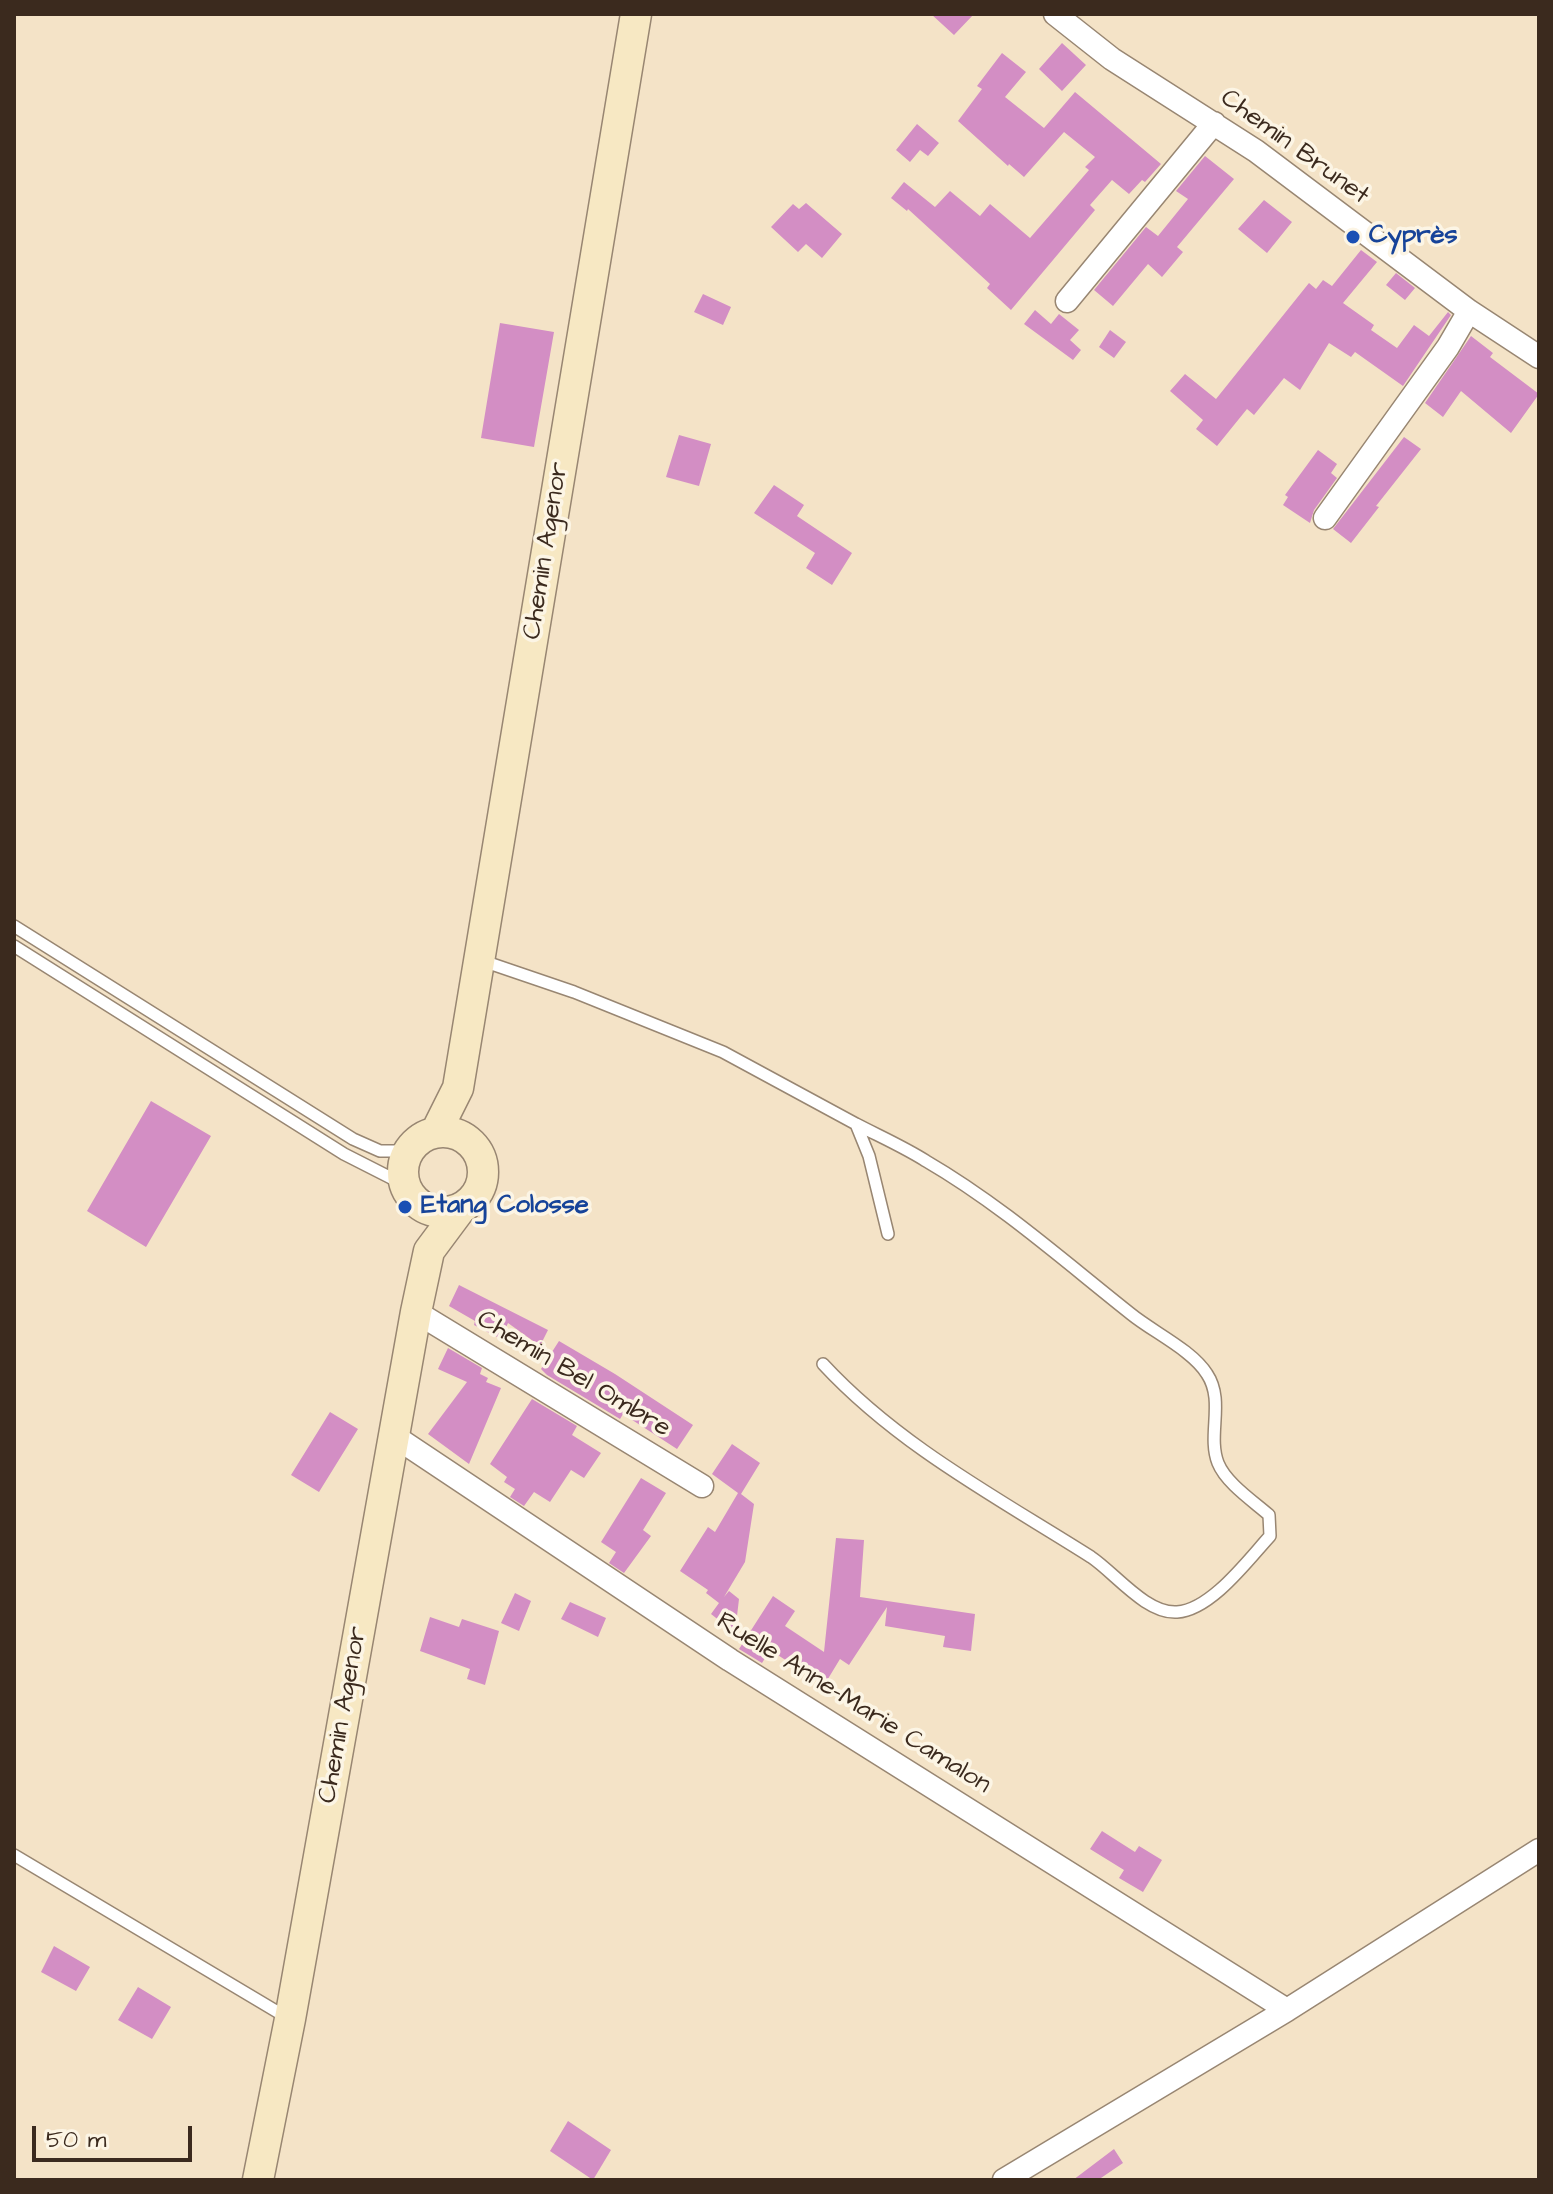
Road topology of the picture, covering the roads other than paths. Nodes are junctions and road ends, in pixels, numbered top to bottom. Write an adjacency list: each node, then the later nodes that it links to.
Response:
1 (636, 14): 10 (main road, Chemin Agenor)
2 (1055, 14): 3 (street, Chemin Brunet)
3 (1214, 123): 4 (street); 5 (street, Chemin Brunet)
4 (1067, 301)
5 (1469, 311): 6 (street, Chemin Brunet); 7 (street)
6 (1539, 357)
7 (1325, 518)
8 (14, 926): 15 (lane)
9 (14, 946): 16 (lane)
10 (480, 959): 11 (main road, Chemin Agenor); 12 (lane)
11 (458, 1088): 13 (main road, Chemin Agenor); 14 (main road, Chemin Agenor)
12 (856, 1124): 18 (lane); 21 (lane)
13 (436, 1132): 14 (main road); 15 (main road, Chemin Agenor)
14 (468, 1140): 17 (main road, Chemin Agenor)
15 (408, 1151): 16 (main road, Chemin Agenor)
16 (411, 1194): 17 (main road); 19 (main road, Chemin Agenor)
17 (461, 1208): 19 (main road, Chemin Agenor)
18 (888, 1234)
19 (429, 1251): 20 (main road, Chemin Agenor)
20 (416, 1312): 22 (main road, Chemin Agenor); 23 (street, Chemin Bel Ombre)
21 (823, 1364)
22 (394, 1436): 26 (street, Ruelle Anne-Marie Camalon); 27 (main road, Chemin Agenor)
23 (702, 1486)
24 (1539, 1850): 26 (street)
25 (14, 1855): 27 (lane)
26 (1287, 2010): 29 (street)
27 (290, 2019): 28 (main road, Chemin Agenor)
28 (258, 2180)
29 (1004, 2180)

